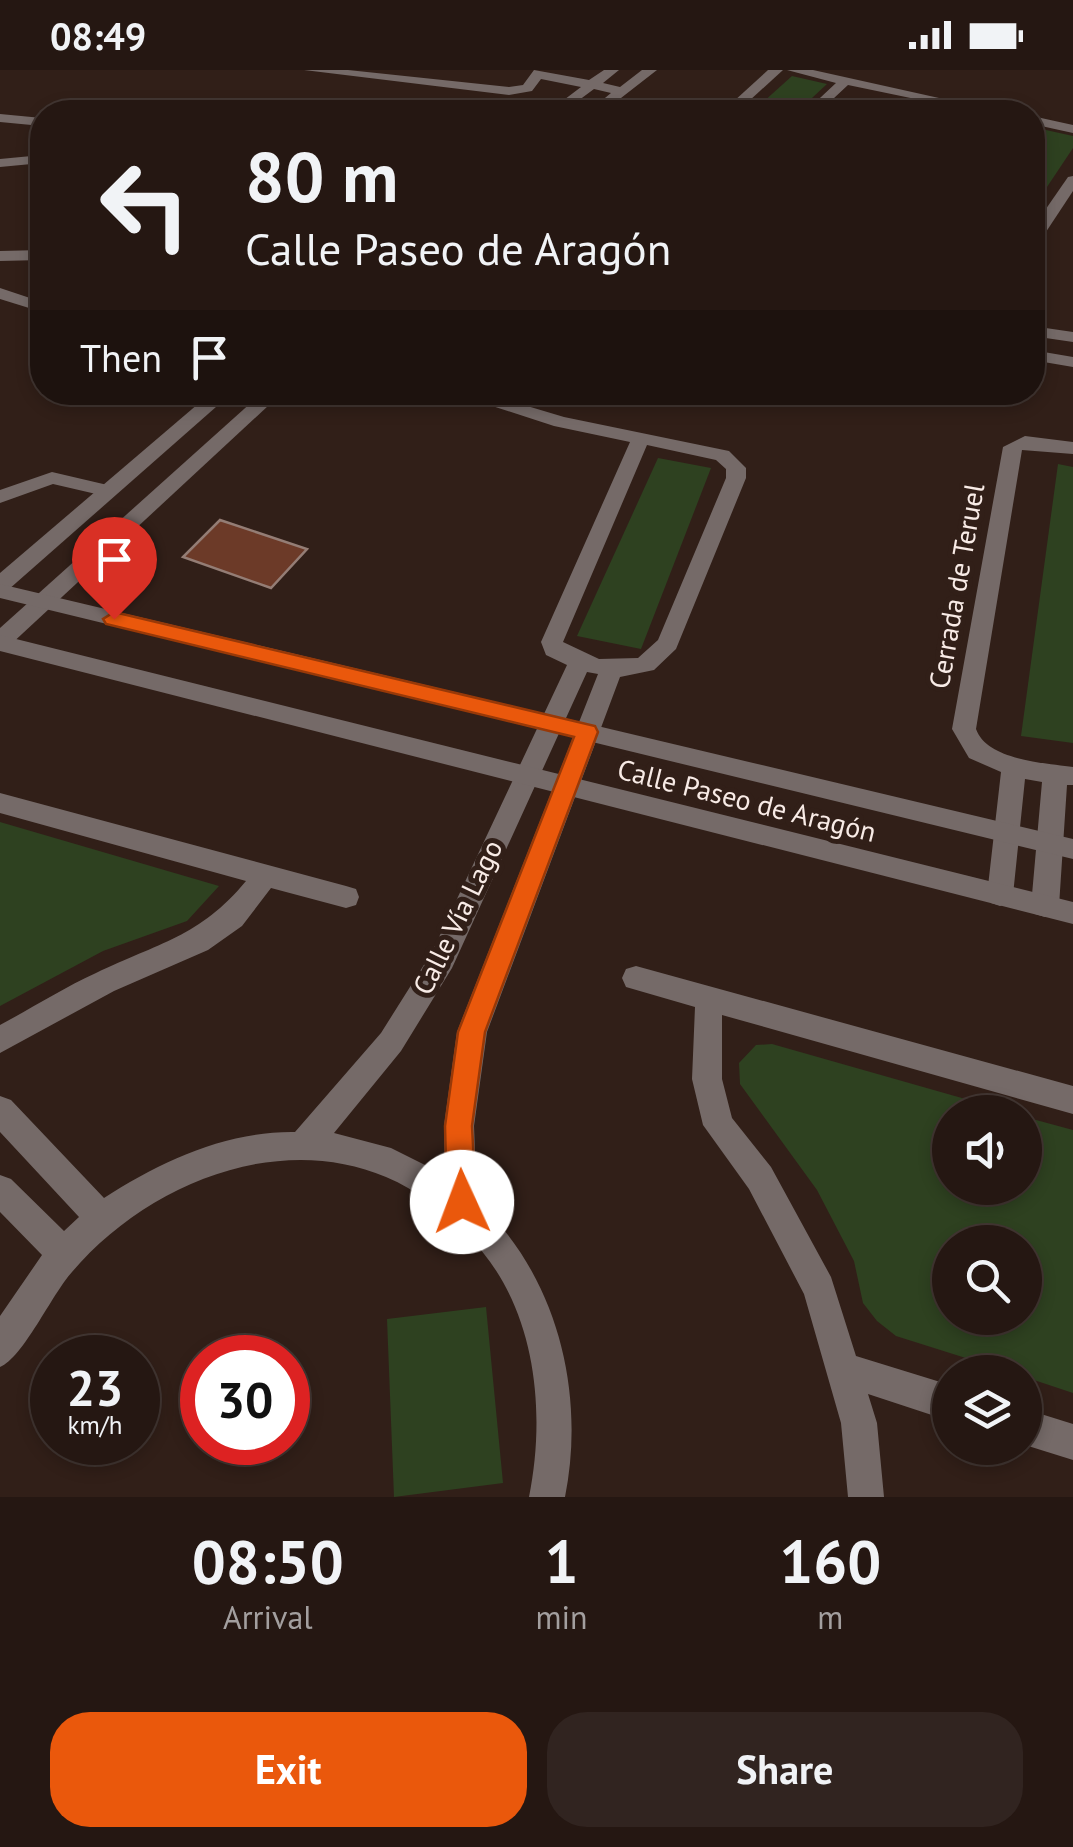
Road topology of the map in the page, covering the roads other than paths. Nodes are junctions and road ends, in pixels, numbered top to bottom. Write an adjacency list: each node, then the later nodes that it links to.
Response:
1 (311, 70): 6 (street)
2 (612, 70): 8 (street)
3 (650, 70): 10 (street)
4 (776, 70): 13 (street)
5 (794, 70): 7 (street)
6 (536, 76): 8 (street); 9 (street)
7 (845, 81): 14 (street); 15 (street)
8 (592, 85): 9 (street); 10 (street)
9 (580, 94): 10 (street); 11 (street)
10 (616, 96): 12 (street)
11 (572, 100)
12 (611, 100)
13 (742, 100)
14 (825, 100)
15 (937, 100)
16 (0, 118): 17 (street)
17 (30, 121)
18 (1045, 123): 19 (street)
19 (1073, 129)
20 (30, 160): 21 (street)
21 (0, 163)
22 (1073, 180): 23 (street)
23 (1045, 222)
24 (30, 255): 25 (street)
25 (0, 256)
26 (0, 293): 27 (street)
27 (30, 303)
28 (1045, 333): 29 (street)
29 (1073, 337)
30 (1045, 357): 31 (street)
31 (1073, 362)
32 (209, 405): 37 (street)
33 (259, 405): 40 (street)
34 (503, 405): 35 (street)
35 (641, 438): 42 (street); 43 (street)
36 (1073, 448): 46 (street, Cerrada de Teruel)
37 (110, 492): 38 (street); 39 (street)
38 (0, 497)
39 (0, 588): 40 (street, Calle Paseo de Aragón)
40 (40, 601): 41 (street); 44 (street, Calle Paseo de Aragón)
41 (0, 642): 48 (street, Calle Paseo de Aragón)
42 (581, 660): 43 (street); 44 (street, Calle Vía Lago)
43 (612, 667): 45 (street, Calle Vía Lago)
44 (550, 723): 45 (street, Calle Paseo de Aragón); 48 (street, Calle Vía Lago)
45 (587, 732): 49 (street, Calle Vía Lago); 51 (street, Calle Paseo de Aragón)
46 (1014, 764): 47 (street, Cerrada de Teruel); 51 (street)
47 (1064, 775): 52 (street, Cerrada de Teruel)
48 (526, 776): 49 (street, Calle Paseo de Aragón); 63 (street, Calle Vía Lago)
49 (566, 786): 54 (street, Calle Paseo de Aragón); 65 (street, Calle Vía Lago)
50 (0, 803): 53 (street)
51 (1006, 833): 52 (street, Calle Paseo de Aragón); 54 (street)
52 (1062, 846): 56 (street, Cerrada de Teruel)
53 (266, 876): 55 (street); 60 (street)
54 (1000, 894): 56 (street, Calle Paseo de Aragón)
55 (346, 897)
56 (1046, 906): 57 (street, Calle Paseo de Aragón)
57 (1073, 913)
58 (636, 978): 59 (street)
59 (710, 998): 61 (street); 69 (street)
60 (0, 1040)
61 (1073, 1100)
62 (0, 1110): 66 (street)
63 (305, 1144): 65 (street); 66 (street)
64 (0, 1190): 67 (street)
65 (462, 1202): 73 (street)
66 (102, 1219): 67 (street)
67 (64, 1254): 68 (street)
68 (0, 1350)
69 (846, 1370): 70 (street); 74 (street)
70 (932, 1397)
71 (1042, 1432): 72 (street)
72 (1073, 1442)
73 (554, 1495)
74 (866, 1497)

